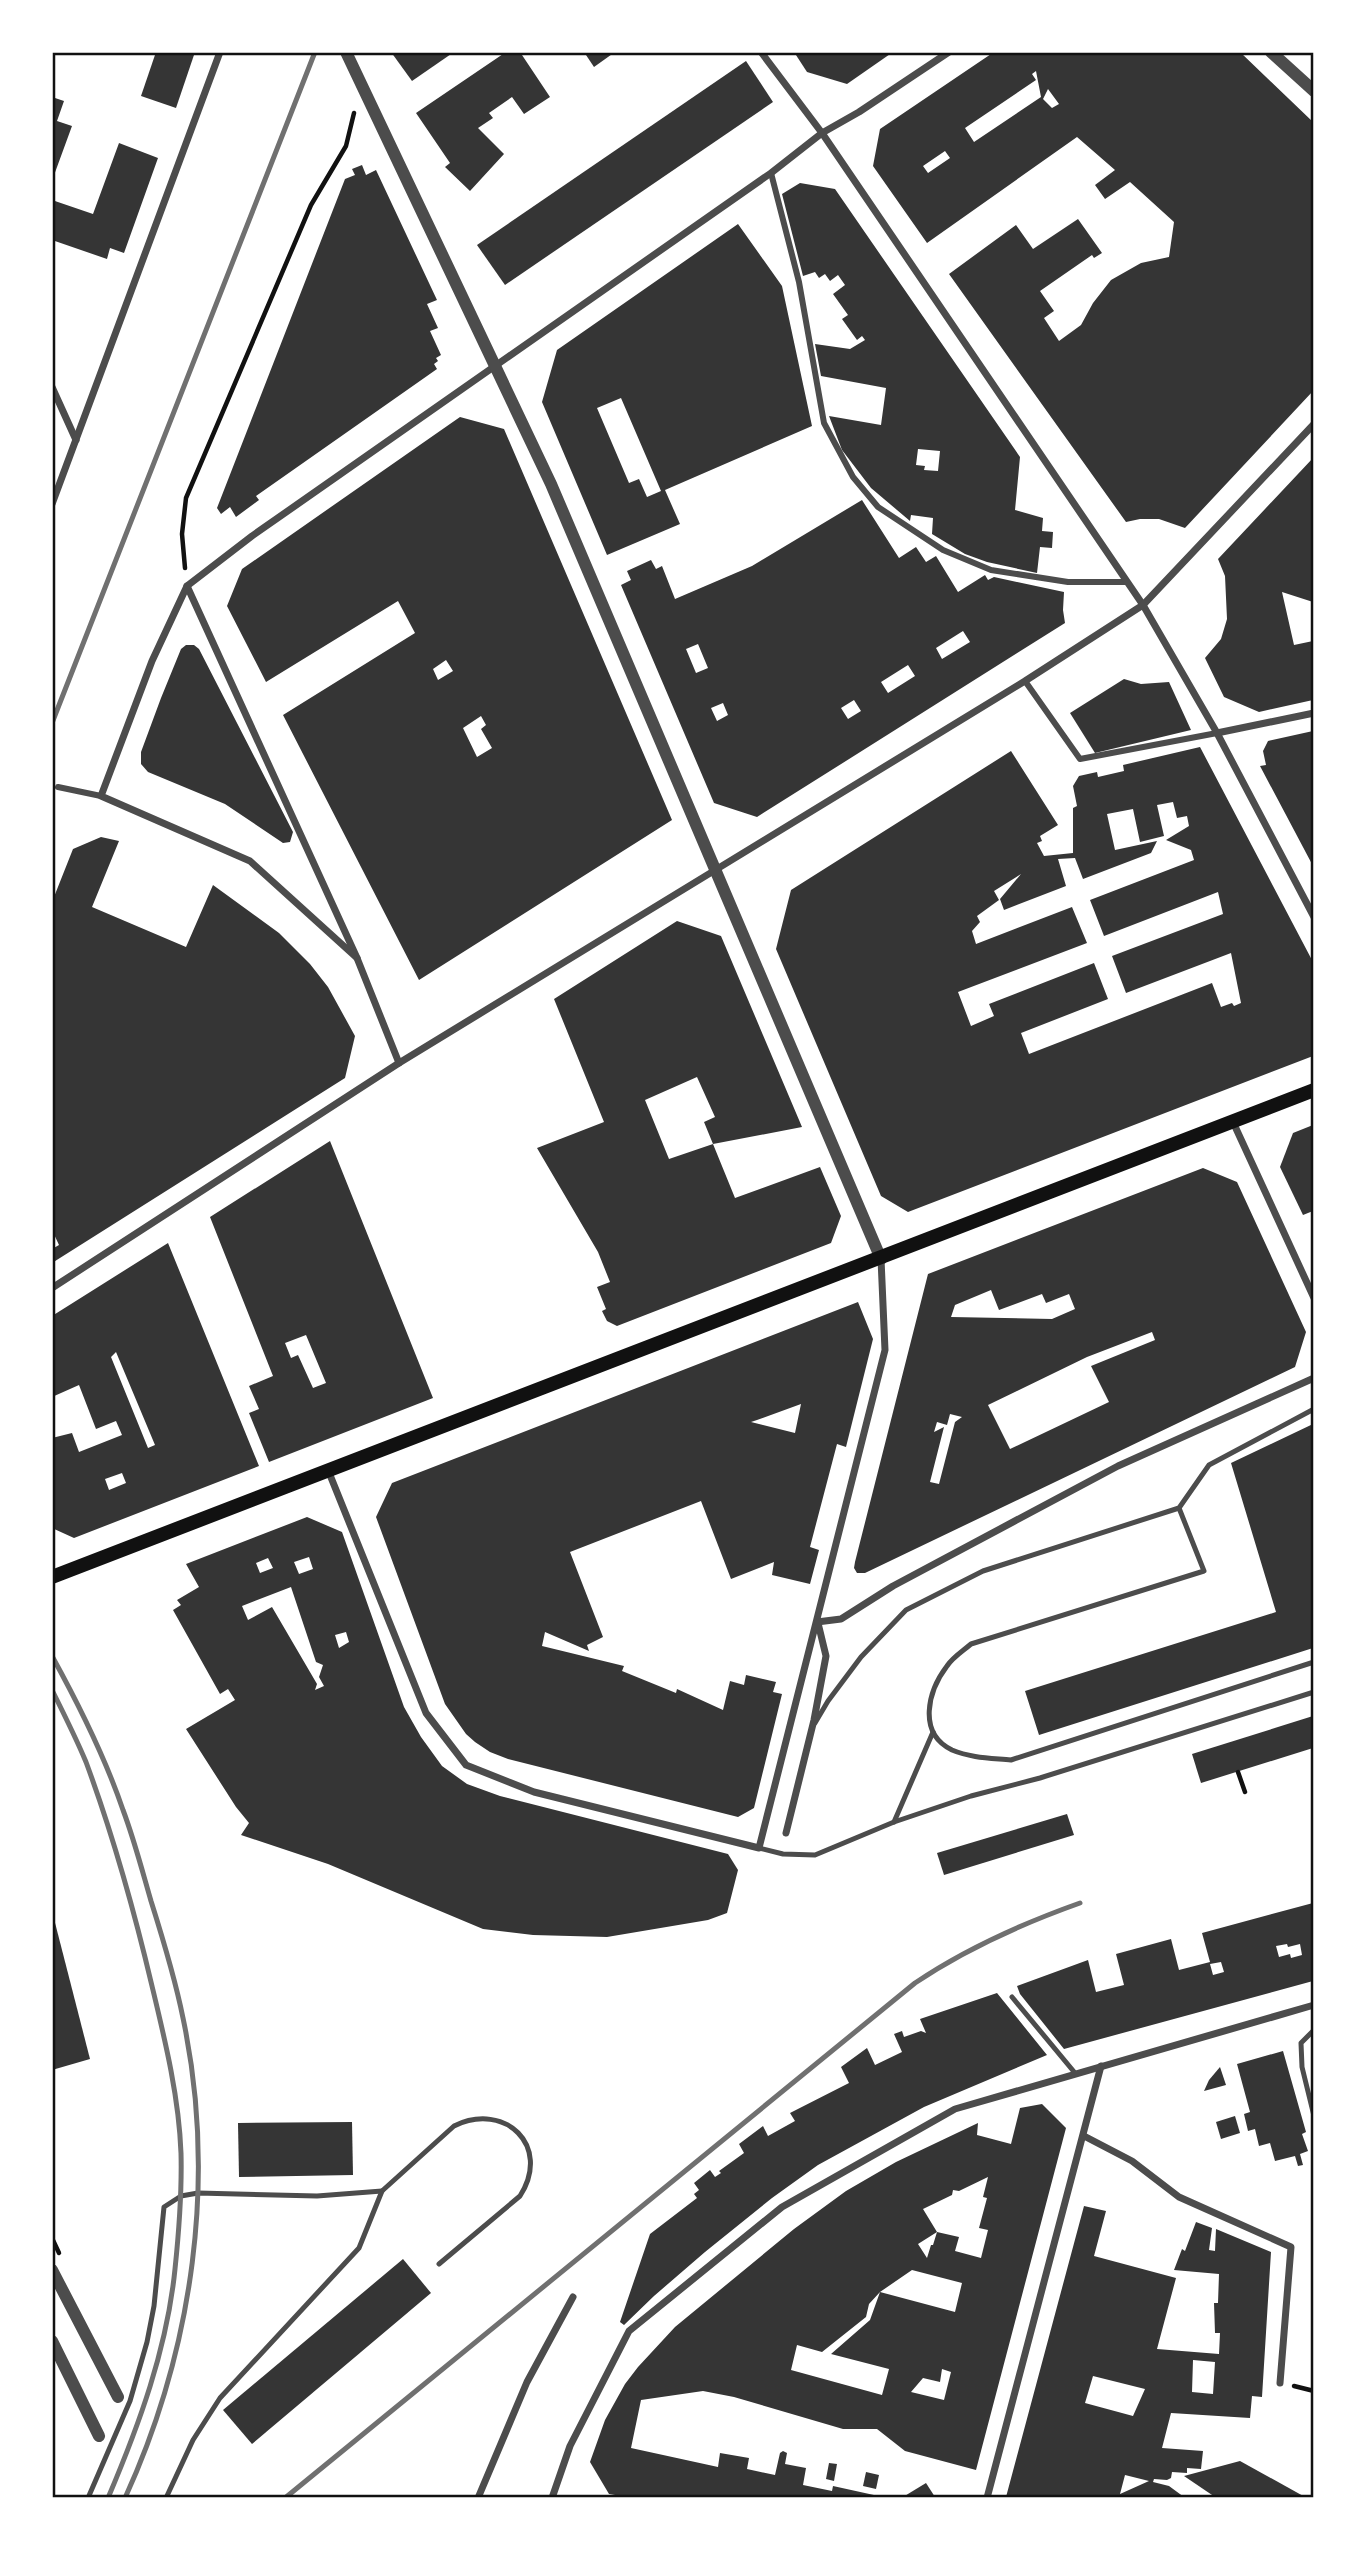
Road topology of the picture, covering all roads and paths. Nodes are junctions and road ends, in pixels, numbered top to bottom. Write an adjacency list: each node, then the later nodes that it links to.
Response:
1 (220, 52): 13 (street)
2 (346, 52): 6 (street)
3 (761, 52): 8 (street)
4 (949, 52): 8 (street)
5 (1271, 52): 7 (street)
6 (361, 85): 10 (street); 16 (path)
7 (1314, 91)
8 (822, 133): 9 (street); 15 (street)
9 (771, 173): 10 (street); 15 (street)
10 (494, 366): 16 (street); 23 (street)
11 (52, 387): 13 (street)
12 (1314, 425): 17 (street)
13 (76, 441): 14 (street)
14 (52, 504)
15 (1126, 582): 17 (street)
16 (187, 586): 22 (street); 25 (street)
17 (1143, 605): 18 (street); 20 (street)
18 (1024, 681): 20 (street); 23 (street)
19 (1314, 713): 20 (street)
20 (1217, 733): 24 (street)
21 (58, 787): 22 (street)
22 (102, 796): 25 (street)
23 (715, 871): 26 (street); 29 (street)
24 (1314, 917)
25 (357, 958): 26 (street)
26 (399, 1063): 30 (street)
27 (1314, 1090): 28 (main road)
28 (1233, 1122): 29 (main road); 31 (street)
29 (881, 1259): 34 (main road); 37 (street)
30 (52, 1288)
31 (1314, 1298)
32 (1314, 1378): 37 (street)
33 (1314, 1409): 35 (lane)
34 (327, 1469): 36 (main road); 46 (street)
35 (1179, 1508): 40 (lane); 41 (lane)
36 (52, 1577)
37 (817, 1622): 40 (street); 46 (street)
38 (1314, 1662): 41 (lane)
39 (1314, 1692): 44 (lane)
40 (811, 1729): 45 (street)
41 (933, 1732): 44 (lane)
42 (1238, 1772): 43 (path)
43 (1245, 1792)
44 (894, 1822): 46 (lane)
45 (786, 1833)
46 (759, 1848)
47 (1012, 1997): 51 (lane)
48 (1314, 2005): 50 (street)
49 (1314, 2030): 52 (lane)
50 (1101, 2066): 51 (street); 53 (street)
51 (1075, 2073): 65 (street)
52 (1314, 2116)
53 (1084, 2136): 59 (street); 66 (street)
54 (382, 2191): 55 (lane); 62 (lane); 63 (lane)
55 (439, 2264)
56 (52, 2270): 60 (street)
57 (573, 2297): 64 (street)
58 (52, 2341): 61 (street)
59 (1280, 2383)
60 (118, 2397)
61 (99, 2435)
62 (88, 2497)
63 (166, 2497)
64 (478, 2497)
65 (552, 2497)
66 (987, 2497)

